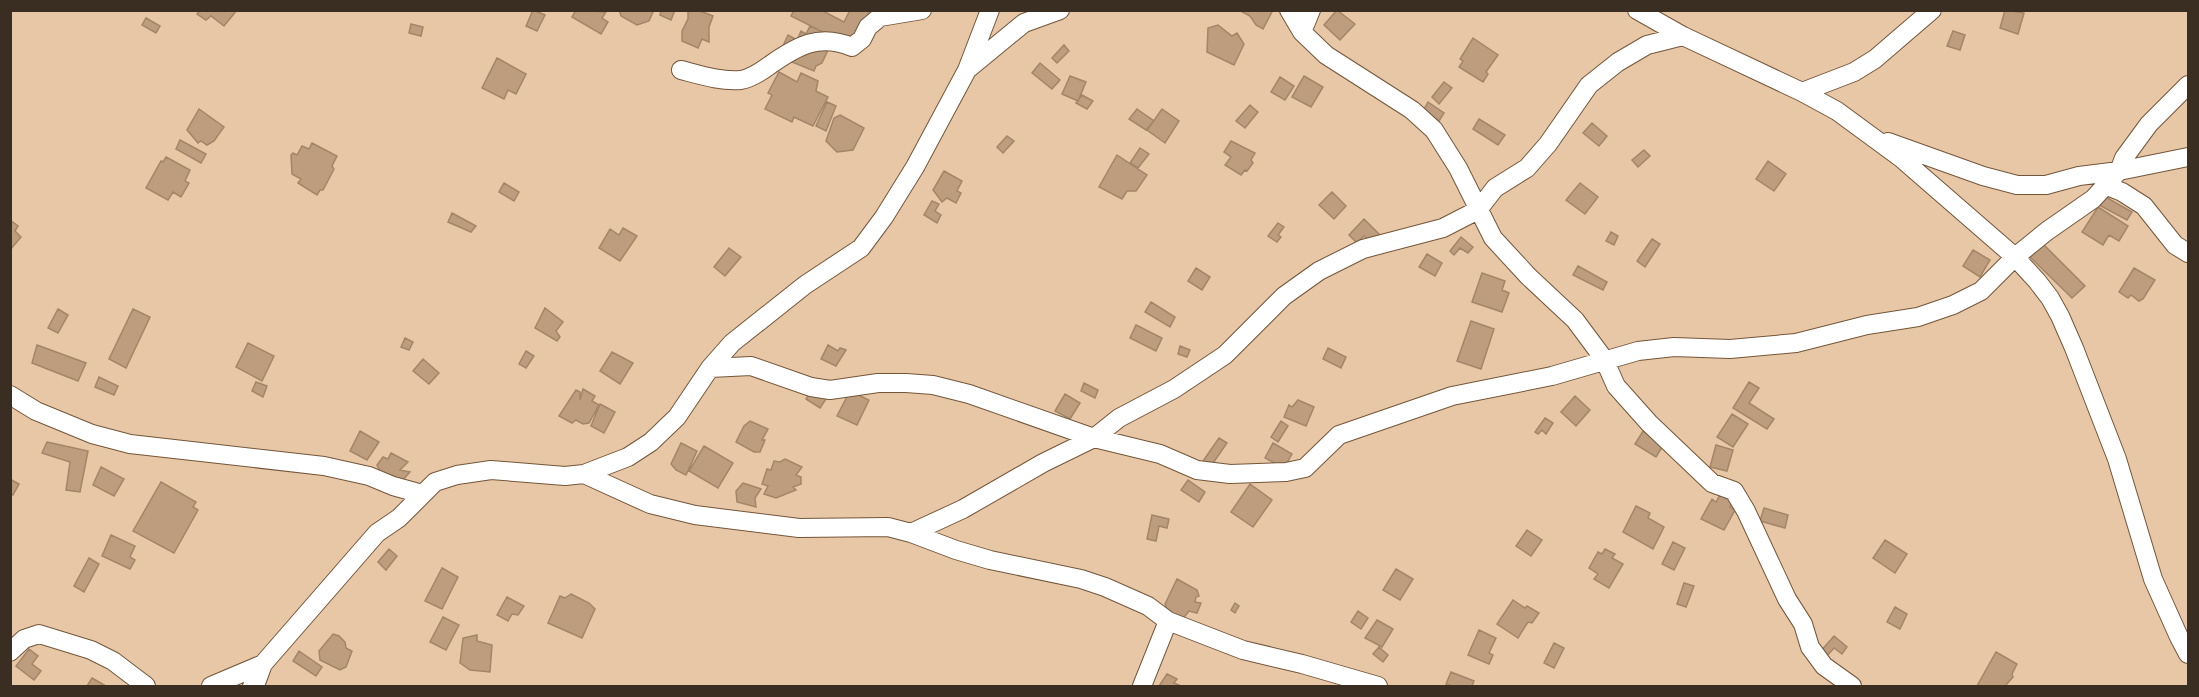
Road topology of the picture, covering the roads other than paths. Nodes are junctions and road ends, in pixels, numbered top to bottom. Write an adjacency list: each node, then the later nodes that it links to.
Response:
1 (922, 10): 10 (street)
2 (990, 10): 11 (street)
3 (1060, 10): 11 (street)
4 (1289, 10): 8 (street)
5 (1311, 10): 8 (street)
6 (1636, 10): 9 (street)
7 (1932, 10): 13 (street)
8 (1302, 32): 18 (street)
9 (1683, 36): 13 (street); 18 (street)
10 (681, 70)
11 (967, 70): 22 (street)
12 (2188, 85): 16 (street)
13 (1802, 92): 14 (street)
14 (1877, 139): 16 (street); 20 (street)
15 (2188, 157): 16 (street)
16 (2119, 171): 17 (street)
17 (2107, 186): 19 (street); 20 (street)
18 (1478, 210): 21 (street); 24 (street)
19 (2188, 253)
20 (2015, 257): 21 (street); 30 (street)
21 (1604, 359): 24 (street); 37 (street)
22 (710, 368): 24 (street); 25 (street)
23 (10, 395): 26 (street)
24 (1094, 438): 27 (street)
25 (584, 474): 26 (street); 27 (street)
26 (422, 494): 31 (street)
27 (911, 533): 28 (street)
28 (1168, 621): 35 (street); 36 (street)
29 (10, 652): 32 (street)
30 (2188, 654)
31 (263, 664): 33 (street); 34 (street)
32 (146, 687)
33 (211, 687)
34 (252, 687)
35 (1142, 687)
36 (1378, 687)
37 (1852, 687)

